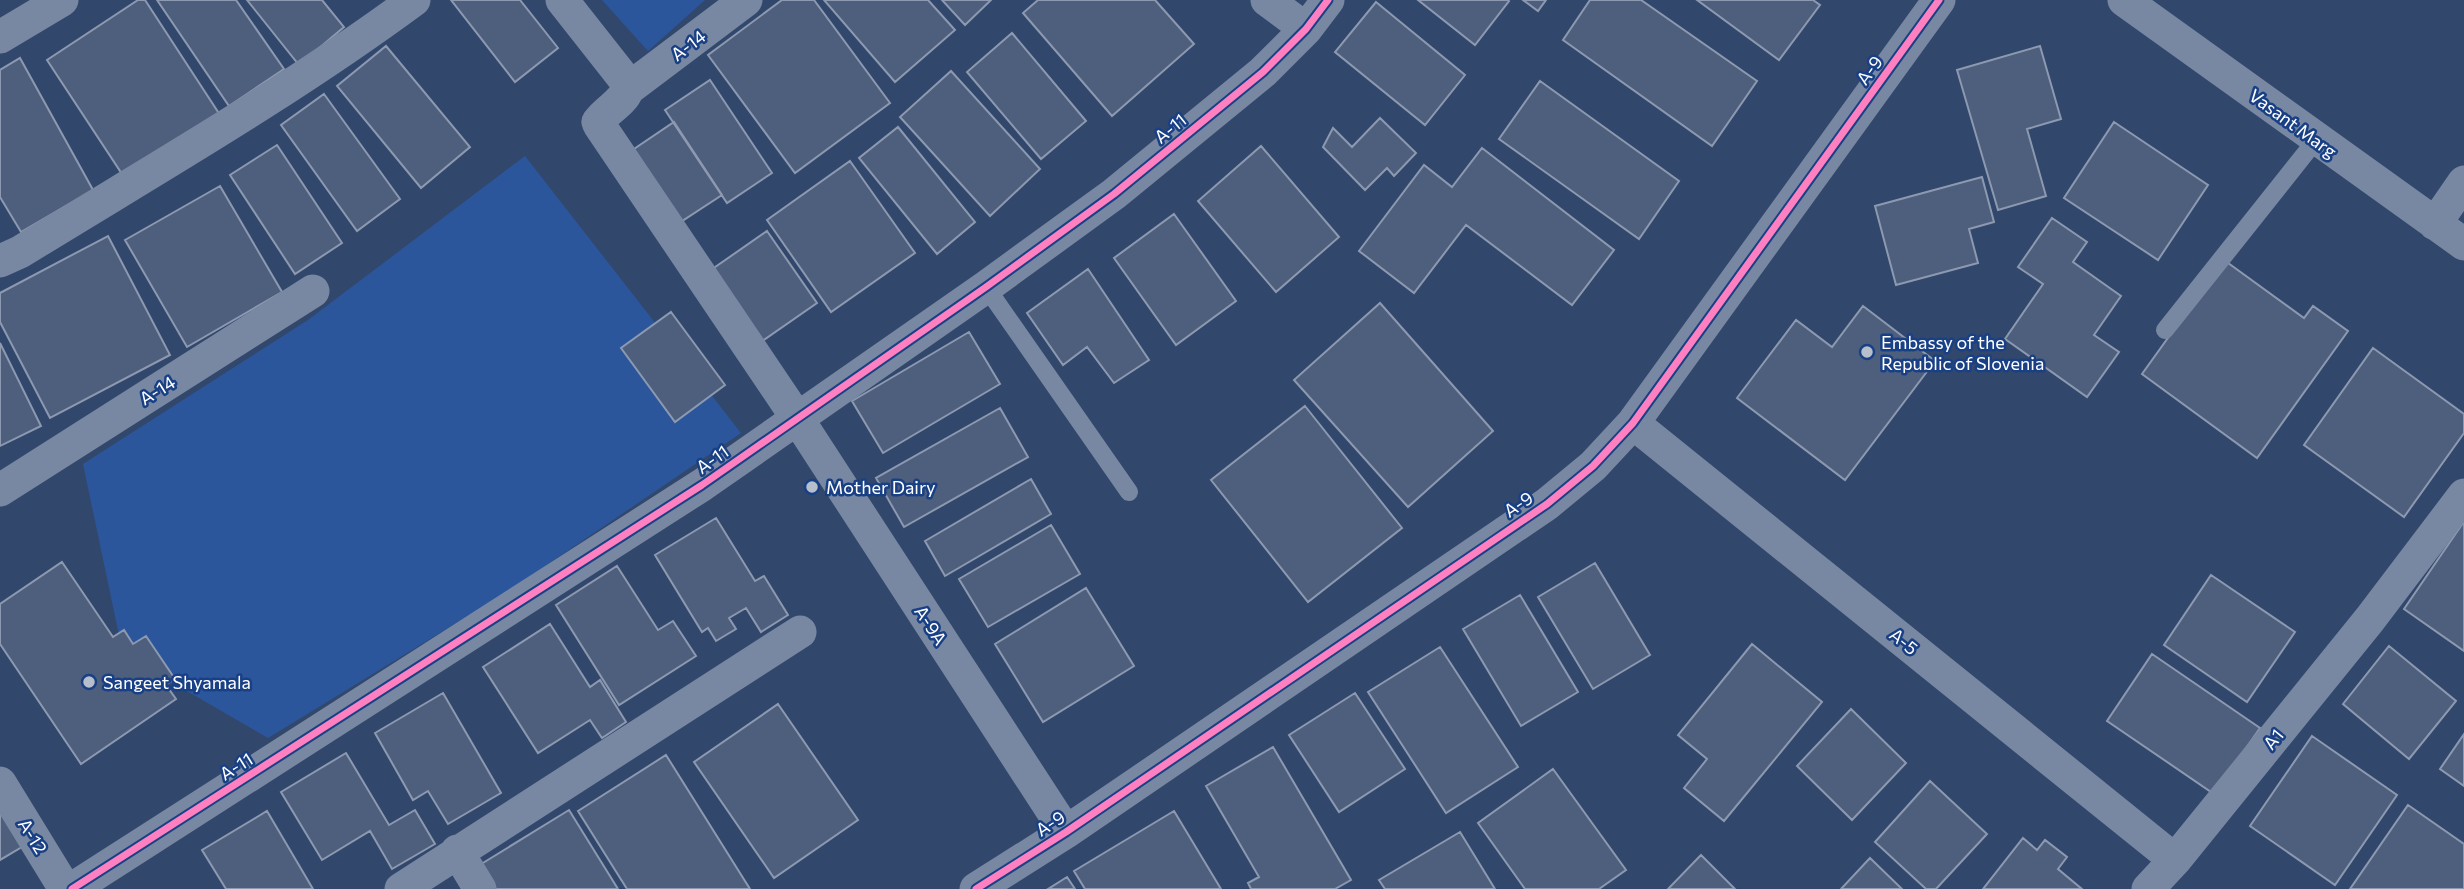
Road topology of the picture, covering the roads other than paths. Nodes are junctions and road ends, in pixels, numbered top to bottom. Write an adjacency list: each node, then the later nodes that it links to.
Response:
1 (62, 0): 10 (street)
2 (414, 0): 16 (street)
3 (562, 0): 11 (street)
4 (747, 0): 11 (street, A-14)
5 (1267, 0): 9 (street)
6 (1328, 0): 9 (street, A-11)
7 (1939, 0): 21 (street, A-9)
8 (2123, 0): 12 (street, Vasant Marg)
9 (1306, 29): 17 (street, A-11)
10 (0, 37)
11 (628, 89): 20 (street, A-14)
12 (2316, 140): 14 (street, Vasant Marg); 19 (lane)
13 (2464, 182): 14 (street)
14 (2435, 224): 15 (street, Vasant Marg)
15 (2464, 244)
16 (0, 261)
17 (986, 287): 20 (street, A-11); 23 (lane)
18 (313, 291): 22 (street, A-14)
19 (2165, 330)
20 (797, 418): 27 (street, A-9A); 31 (street, A-11)
21 (1633, 423): 27 (street, A-9); 29 (street, A-5)
22 (0, 490)
23 (1129, 492)
24 (2464, 495): 29 (street, A1)
25 (800, 632): 28 (street)
26 (0, 783): 30 (street, A-12)
27 (1066, 832): 34 (street, A-9)
28 (457, 851): 32 (street); 33 (street)
29 (2175, 860): 35 (street, A1)
30 (65, 889)
31 (72, 889)
32 (401, 889)
33 (480, 889)
34 (977, 889)
35 (2148, 889)

